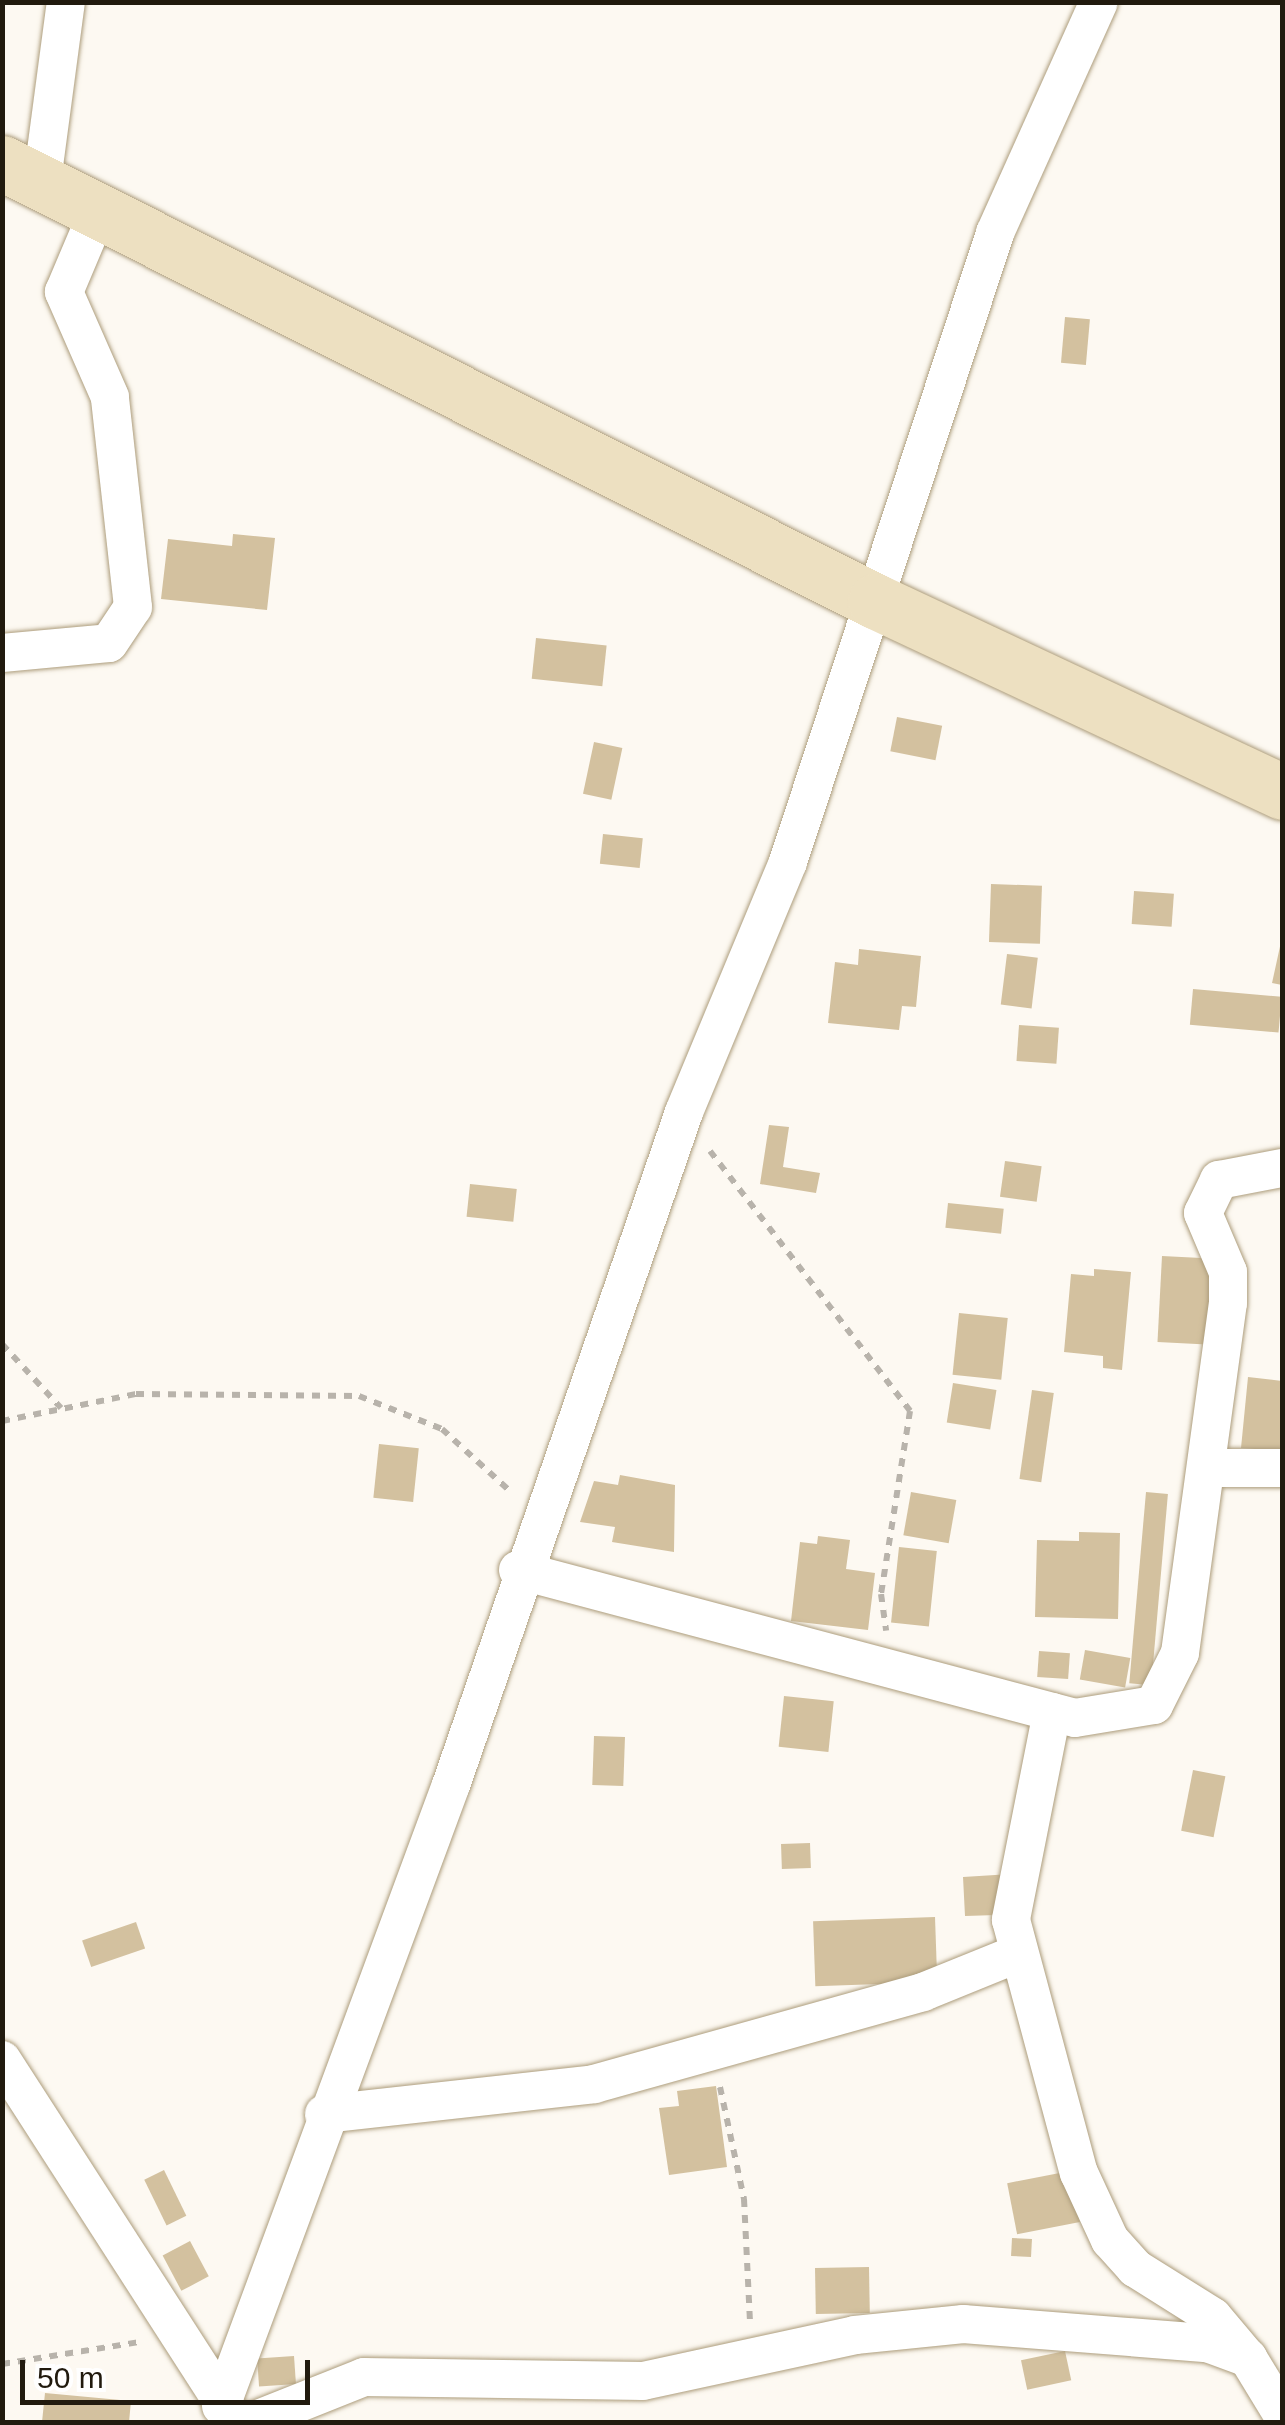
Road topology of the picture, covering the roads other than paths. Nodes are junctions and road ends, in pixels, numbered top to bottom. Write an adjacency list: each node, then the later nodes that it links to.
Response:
1 (66, 2): 3 (street)
2 (1099, 2): 5 (street)
3 (22, 172): 4 (street)
4 (99, 210): 5 (street); 6 (street)
5 (875, 600): 7 (street); 11 (street)
6 (2, 653)
7 (1282, 792)
8 (1282, 1168): 9 (street)
9 (1206, 1468): 10 (street); 12 (street)
10 (1282, 1468)
11 (528, 1554): 12 (street); 15 (street)
12 (1052, 1712): 13 (street)
13 (1014, 1955): 15 (street); 16 (street)
14 (2, 2060): 18 (street)
15 (324, 2114): 18 (street)
16 (1248, 2358): 17 (street); 18 (street)
17 (1282, 2414)
18 (236, 2417)

